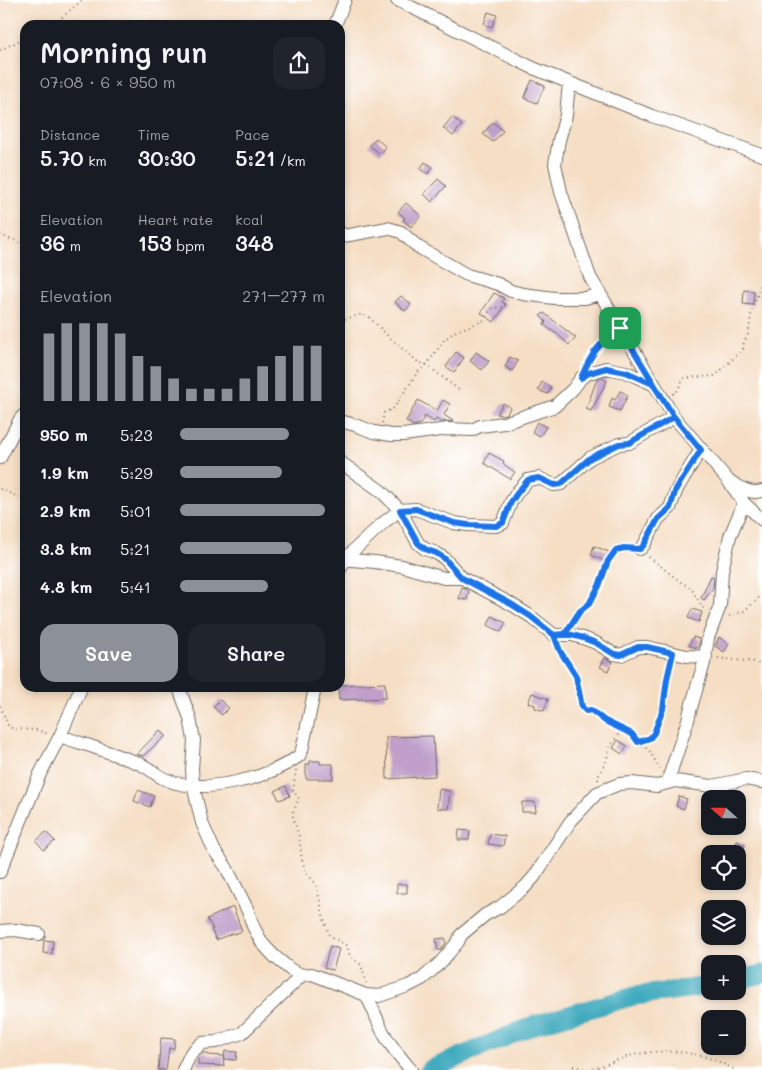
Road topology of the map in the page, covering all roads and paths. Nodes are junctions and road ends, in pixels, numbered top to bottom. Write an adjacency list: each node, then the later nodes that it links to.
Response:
1 (82, 0): 4 (path)
2 (345, 0): 5 (street)
3 (397, 0): 8 (street)
4 (58, 20)
5 (337, 20)
6 (20, 40): 7 (path)
7 (0, 50)
8 (569, 83): 9 (street); 15 (street)
9 (762, 156)
10 (0, 235): 12 (path)
11 (345, 236): 14 (street)
12 (20, 242)
13 (762, 281): 22 (path)
14 (511, 291): 15 (street); 18 (path)
15 (600, 294): 17 (street)
16 (345, 319): 18 (path)
17 (620, 328): 19 (path); 20 (street)
18 (424, 365): 21 (path); 26 (path)
19 (581, 378): 20 (street); 26 (street)
20 (653, 384): 22 (street)
21 (459, 390)
22 (661, 398): 23 (street)
23 (674, 417): 27 (street); 35 (street)
24 (20, 419): 28 (street)
25 (345, 423): 26 (street)
26 (374, 432)
27 (701, 450): 30 (street); 37 (street)
28 (0, 458)
29 (345, 466): 35 (street)
30 (727, 479): 32 (street); 34 (street)
31 (0, 488): 33 (path)
32 (758, 492): 36 (street)
33 (20, 498)
34 (744, 503): 36 (street); 42 (street)
35 (400, 510): 38 (street); 40 (street)
36 (762, 519)
37 (640, 549): 42 (path); 43 (path)
38 (345, 560)
39 (345, 563): 40 (street)
40 (462, 578): 43 (street)
41 (762, 595): 42 (path)
42 (717, 617): 45 (street)
43 (559, 634): 44 (street); 51 (path)
44 (673, 653): 45 (street); 53 (path)
45 (706, 657): 46 (path); 55 (street)
46 (762, 666)
47 (79, 692): 52 (street)
48 (180, 692): 57 (street)
49 (314, 692): 54 (street)
50 (0, 706): 52 (path)
51 (622, 730): 53 (path); 58 (path)
52 (60, 736): 57 (street); 59 (street)
53 (638, 742): 55 (path)
54 (299, 756): 57 (street); 63 (path)
55 (669, 779): 56 (street); 58 (street)
56 (762, 782)
57 (193, 785): 62 (street)
58 (597, 793): 63 (street)
59 (0, 872)
60 (0, 931): 61 (street)
61 (39, 934)
62 (302, 975): 63 (street); 66 (street)
63 (366, 995): 67 (street)
64 (574, 1066): 68 (path)
65 (597, 1069): 68 (path); 69 (path)
66 (183, 1070)
67 (411, 1070)
68 (588, 1070)
69 (735, 1070)

